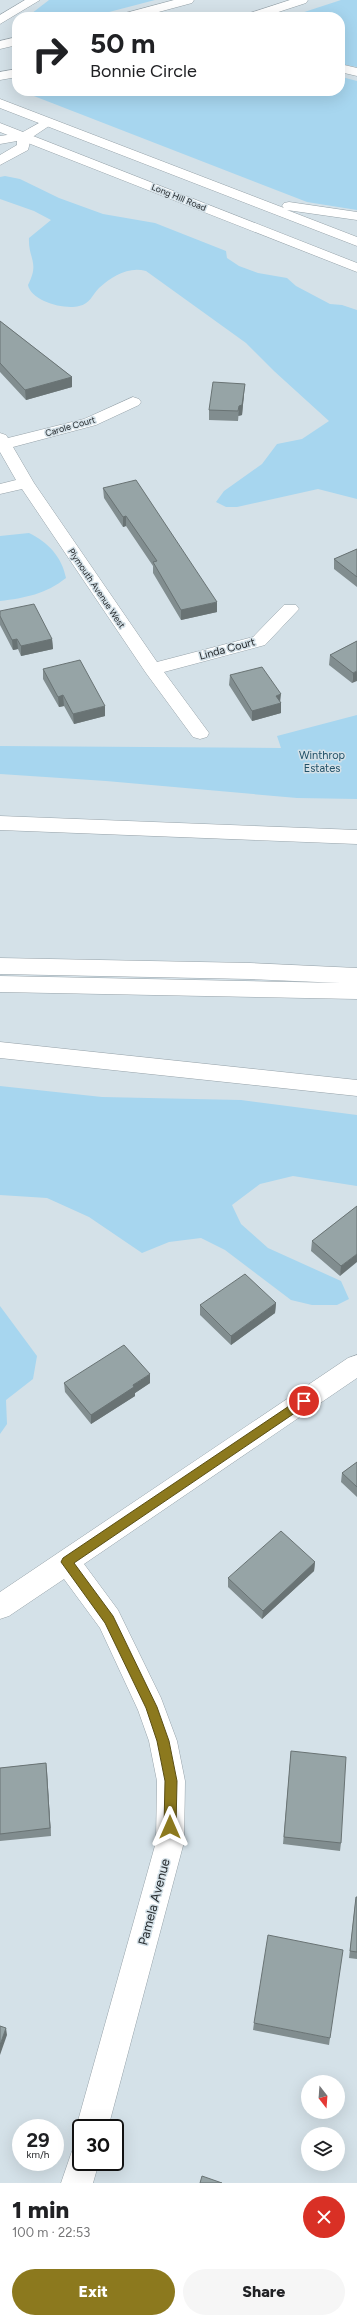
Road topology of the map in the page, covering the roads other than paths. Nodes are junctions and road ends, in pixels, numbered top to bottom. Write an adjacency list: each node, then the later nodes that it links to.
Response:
1 (34, 0): 4 (main road)
2 (188, 0): 5 (main road)
3 (302, 0): 6 (main road)
4 (14, 12)
5 (144, 12)
6 (266, 12)
7 (12, 13): 8 (main road)
8 (0, 20)
9 (12, 43): 10 (main road)
10 (0, 45)
11 (345, 69): 12 (main road)
12 (357, 72)
13 (12, 74): 15 (main road)
14 (12, 77): 15 (main road)
15 (0, 78)
16 (0, 103): 17 (main road)
17 (48, 122): 19 (main road); 22 (main road)
18 (0, 126): 19 (main road, Long Hill Road)
19 (25, 136): 20 (main road); 21 (main road); 25 (main road, Long Hill Road)
20 (0, 140)
21 (0, 161)
22 (244, 198): 23 (main road); 24 (main road)
23 (357, 216)
24 (357, 242)
25 (357, 268)
26 (133, 402): 27 (main road, Carole Court)
27 (2, 441): 28 (main road, Plymouth Avenue West)
28 (26, 483): 29 (main road); 31 (main road, Plymouth Avenue West)
29 (0, 489)
30 (290, 609): 31 (main road, Linda Court)
31 (152, 669): 32 (main road, Plymouth Avenue West)
32 (200, 733)
33 (0, 823): 34 (main road)
34 (357, 837)
35 (0, 966): 36 (main road)
36 (357, 976)
37 (0, 984): 38 (main road)
38 (357, 991)
39 (0, 1050): 40 (main road)
40 (357, 1088)
41 (357, 1365): 42 (main road)
42 (67, 1562): 43 (main road); 44 (main road, Pamela Avenue)
43 (0, 1608)
44 (94, 2119)
45 (80, 2171): 46 (main road)
46 (77, 2183)

